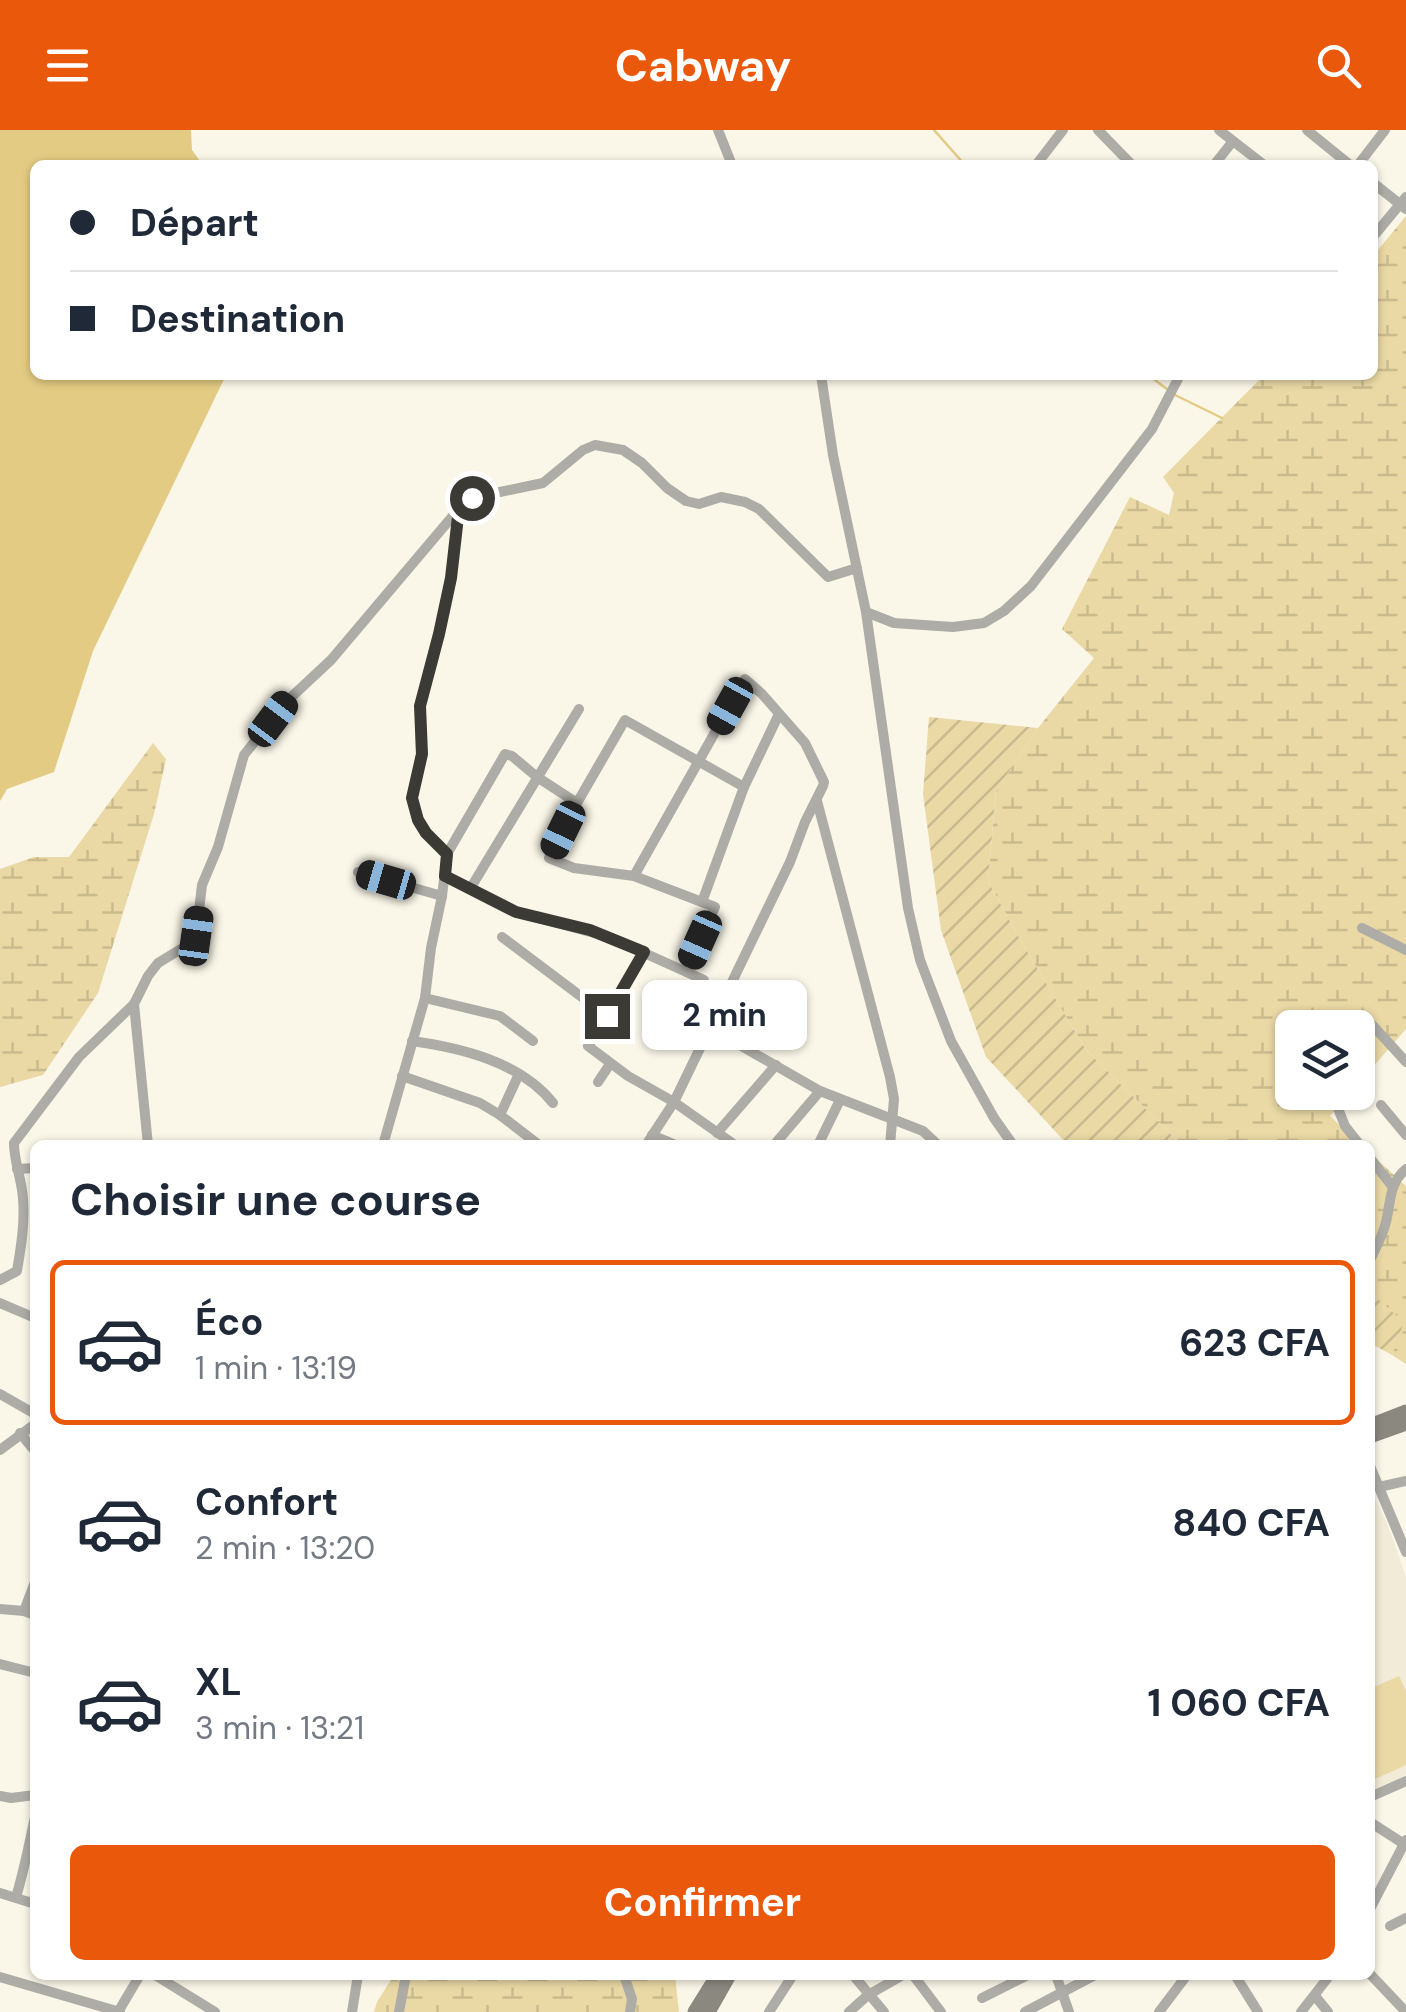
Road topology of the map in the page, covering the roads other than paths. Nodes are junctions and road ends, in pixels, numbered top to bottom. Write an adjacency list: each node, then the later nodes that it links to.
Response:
1 (718, 130): 8 (street)
2 (1063, 130): 9 (street)
3 (1098, 130): 10 (street)
4 (1218, 130): 7 (street)
5 (1385, 130): 14 (street)
6 (1309, 131): 13 (street)
7 (1232, 141): 11 (street); 12 (street)
8 (730, 160)
9 (1040, 160)
10 (1127, 160)
11 (1218, 160)
12 (1257, 160)
13 (1347, 160)
14 (1358, 160)
15 (1378, 186): 16 (street)
16 (1404, 204): 17 (street)
17 (1378, 232)
18 (822, 380): 21 (street)
19 (1177, 380): 22 (street)
20 (459, 508): 21 (street); 30 (street); 44 (street)
21 (857, 568): 22 (street)
22 (866, 612): 75 (street)
23 (580, 709): 26 (street)
24 (779, 714): 25 (street); 27 (street); 28 (street)
25 (699, 762): 27 (street); 29 (street); 33 (street)
26 (537, 777): 29 (street); 30 (street); 34 (street)
27 (744, 787): 36 (street)
28 (817, 800): 46 (street); 63 (street)
29 (576, 803): 33 (street)
30 (447, 854): 32 (street)
31 (358, 872): 35 (street)
32 (445, 876): 34 (street); 35 (street)
33 (634, 876): 36 (street)
34 (470, 889): 40 (street)
35 (442, 896): 43 (street)
36 (702, 902): 41 (street)
37 (1362, 928): 39 (street)
38 (502, 937): 45 (street)
39 (1406, 950)
40 (644, 952): 41 (street); 45 (street)
41 (686, 971): 42 (street)
42 (704, 980)
43 (424, 998): 48 (street); 49 (street)
44 (134, 1004): 66 (street); 79 (street)
45 (607, 1016): 51 (street)
46 (710, 1028): 52 (street); 58 (street)
47 (1375, 1028): 50 (street)
48 (412, 1041): 53 (street); 54 (street)
49 (532, 1041)
50 (1406, 1062)
51 (610, 1064): 55 (street); 58 (street)
52 (776, 1065): 56 (street); 64 (street)
53 (520, 1074): 59 (street); 62 (street)
54 (402, 1076): 62 (street); 67 (street)
55 (598, 1082)
56 (820, 1090): 57 (street); 71 (street)
57 (840, 1100): 63 (street); 72 (street)
58 (674, 1102): 64 (street); 69 (street)
59 (553, 1103)
60 (1381, 1105): 65 (street)
61 (1339, 1110): 76 (street)
62 (500, 1115): 68 (street)
63 (893, 1119): 73 (street); 74 (street)
64 (717, 1134): 70 (street)
65 (1406, 1135)
66 (148, 1140)
67 (384, 1140)
68 (532, 1140)
69 (649, 1140)
70 (727, 1140)
71 (778, 1140)
72 (820, 1140)
73 (891, 1140)
74 (933, 1140)
75 (1009, 1140)
76 (1356, 1140)
77 (1375, 1164): 81 (street)
78 (30, 1168): 79 (street)
79 (17, 1169): 83 (street)
80 (1406, 1169): 81 (street)
81 (1392, 1186): 82 (street)
82 (1375, 1248)
83 (0, 1280)
84 (0, 1302): 85 (street)
85 (30, 1316)
86 (0, 1394): 87 (street)
87 (30, 1411)
88 (1406, 1412): 89 (main road)
89 (1375, 1424)
90 (1406, 1424): 93 (main road)
91 (30, 1427): 92 (street)
92 (20, 1433): 94 (street); 95 (street)
93 (1375, 1434)
94 (30, 1445)
95 (0, 1450)
96 (1375, 1476): 98 (street)
97 (1406, 1481): 98 (street)
98 (1380, 1487): 99 (street)
99 (1402, 1532): 100 (street)
100 (1406, 1552)
101 (0, 1608): 102 (street)
102 (29, 1613)
103 (0, 1664): 104 (street)
104 (30, 1673)
105 (1406, 1781): 106 (street)
106 (1375, 1795)
107 (0, 1796): 108 (street)
108 (30, 1796)
109 (1375, 1825): 111 (street)
110 (30, 1838): 113 (street)
111 (1405, 1842): 114 (street)
112 (0, 1893): 113 (street)
113 (16, 1897): 115 (street)
114 (1375, 1899)
115 (30, 1902)
116 (1406, 1918): 117 (street)
117 (1390, 1926)
118 (0, 1977): 142 (street)
119 (1375, 1979): 157 (street)
120 (137, 1980): 142 (street)
121 (165, 1980): 143 (street)
122 (357, 1980): 144 (street)
123 (405, 1980): 145 (street)
124 (626, 1980): 146 (street)
125 (711, 1980): 141 (main road)
126 (727, 1980): 141 (main road)
127 (791, 1980): 147 (street)
128 (857, 1980): 138 (street)
129 (894, 1980): 138 (street)
130 (918, 1980): 150 (street)
131 (1018, 1980): 140 (street)
132 (1058, 1980): 137 (street)
133 (1085, 1980): 137 (street)
134 (1182, 1980): 153 (street)
135 (1238, 1980): 154 (street)
136 (1326, 1980): 139 (street)
137 (1063, 1991): 151 (street); 152 (street)
138 (868, 1995): 148 (street); 149 (street)
139 (1315, 1996): 155 (street); 156 (street)
140 (982, 1998)
141 (708, 2010)
142 (119, 2012)
143 (215, 2012)
144 (352, 2012)
145 (399, 2012)
146 (630, 2012)
147 (769, 2012)
148 (849, 2012)
149 (884, 2012)
150 (941, 2012)
151 (1026, 2012)
152 (1069, 2012)
153 (1158, 2012)
154 (1258, 2012)
155 (1300, 2012)
156 (1328, 2012)
157 (1406, 2012)

